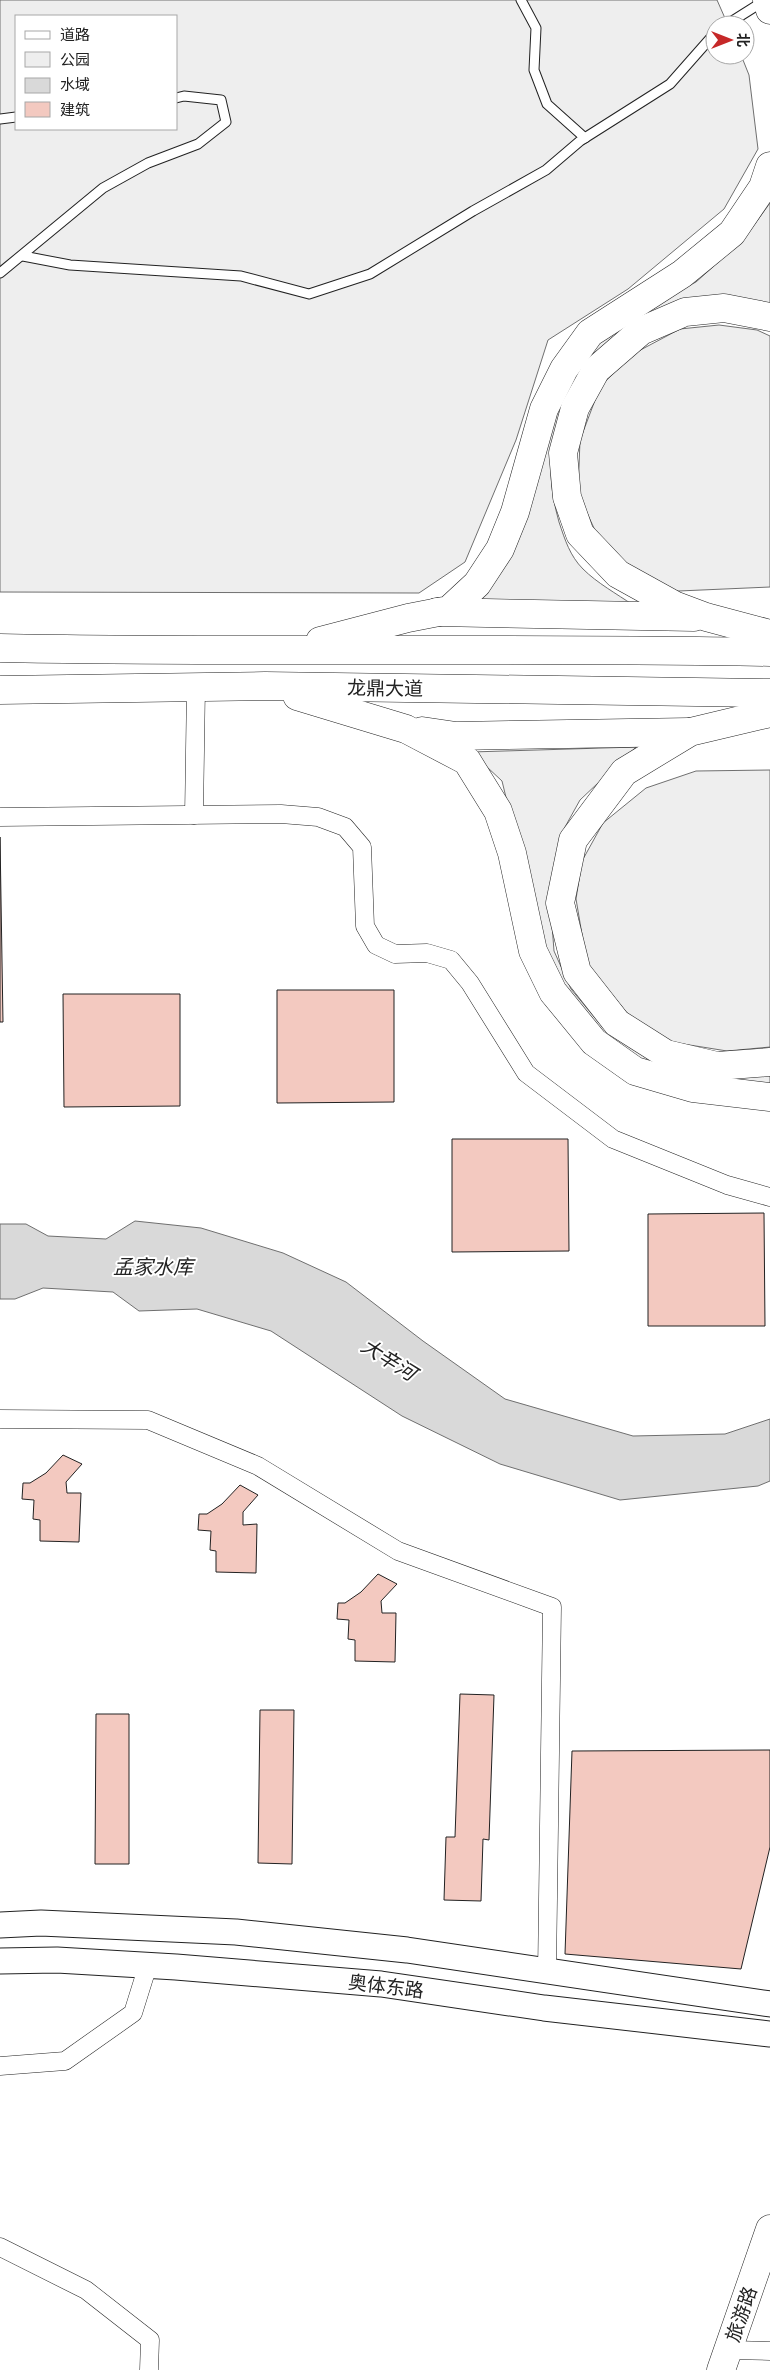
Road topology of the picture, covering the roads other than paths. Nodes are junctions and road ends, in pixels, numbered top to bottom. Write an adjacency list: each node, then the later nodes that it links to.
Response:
1 (520, 0): 9 (lane)
2 (766, 0): 3 (main road); 4 (lane)
3 (770, 10)
4 (742, 15)
5 (705, 45): 9 (lane)
6 (178, 98): 11 (lane)
7 (15, 117): 8 (lane)
8 (0, 118)
9 (585, 138): 11 (lane)
10 (770, 166): 14 (main road)
11 (23, 256): 12 (lane)
12 (0, 273)
13 (770, 317): 16 (main road)
14 (436, 612): 16 (main road); 19 (main road)
15 (770, 616): 16 (main road)
16 (706, 617): 17 (main road)
17 (770, 634)
18 (0, 648): 19 (main road, 龙鼎大道)
19 (268, 652): 20 (main road, 龙鼎大道)
20 (770, 652)
21 (265, 686): 22 (main road, 龙鼎大道); 24 (main road, 龙鼎大道); 26 (main road)
22 (196, 687): 23 (main road, 龙鼎大道); 29 (street)
23 (0, 690)
24 (770, 693)
25 (770, 713): 27 (main road)
26 (406, 729): 27 (main road); 32 (main road)
27 (690, 732): 28 (main road); 31 (main road)
28 (770, 733)
29 (194, 815): 30 (street); 33 (street)
30 (0, 817)
31 (770, 1062)
32 (770, 1097)
33 (770, 1197)
34 (0, 1419): 38 (street)
35 (0, 1925): 38 (main road)
36 (0, 1961): 37 (main road, 奥体东路)
37 (148, 1965): 40 (main road, 奥体东路); 41 (street)
38 (547, 1972): 39 (main road)
39 (770, 2004)
40 (770, 2034)
41 (0, 2066)
42 (770, 2229): 45 (main road, 旅游路)
43 (0, 2247): 46 (street)
44 (770, 2351): 45 (street)
45 (725, 2360)
46 (149, 2370)

